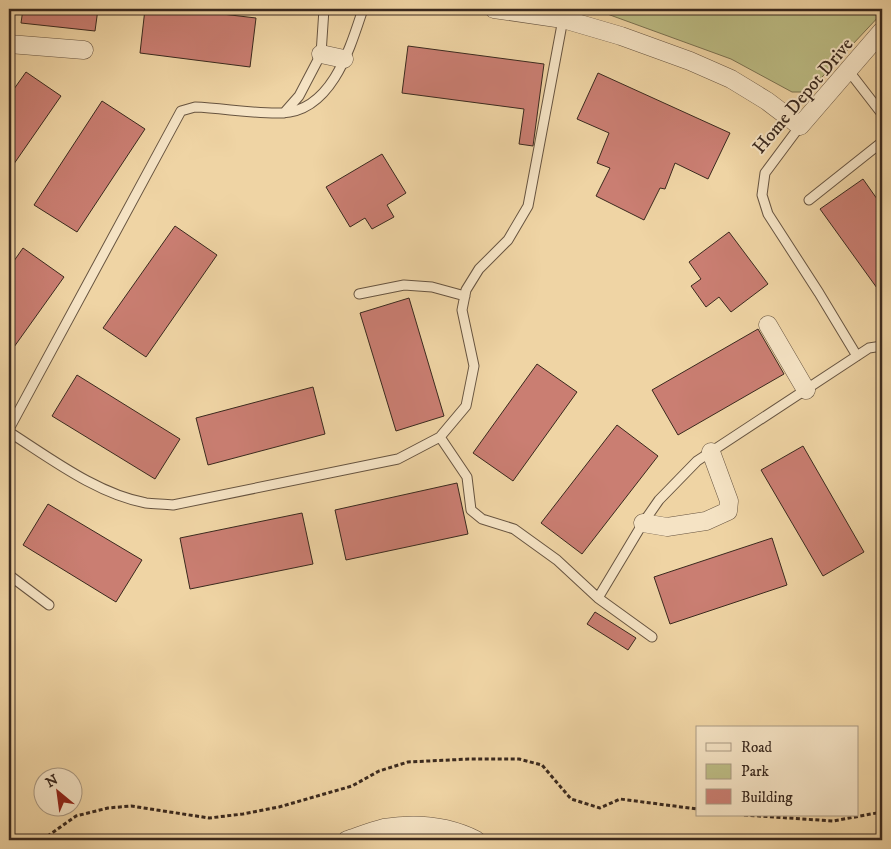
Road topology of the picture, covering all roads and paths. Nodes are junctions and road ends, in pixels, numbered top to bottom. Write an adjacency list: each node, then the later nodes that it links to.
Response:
1 (324, 9): 8 (lane)
2 (363, 9): 9 (lane)
3 (494, 9): 4 (street)
4 (563, 19): 13 (street); 17 (lane)
5 (882, 31): 10 (street, Home Depot Drive)
6 (9, 44): 7 (street)
7 (84, 50)
8 (321, 54): 9 (street); 11 (lane)
9 (344, 59): 11 (lane)
10 (848, 70): 12 (lane); 13 (street, Home Depot Drive)
11 (284, 113): 22 (lane)
12 (882, 114)
13 (800, 126): 20 (lane, Home Depot Drive)
14 (882, 142): 15 (lane)
15 (809, 200)
16 (359, 294): 17 (lane)
17 (465, 296): 23 (lane)
18 (768, 325): 21 (street)
19 (882, 346): 20 (lane)
20 (857, 356): 21 (lane)
21 (806, 390): 24 (lane)
22 (9, 430): 23 (lane)
23 (440, 438): 27 (lane)
24 (711, 452): 25 (lane); 25 (street)
25 (643, 523): 27 (lane)
26 (9, 576): 28 (lane)
27 (598, 598): 29 (lane)
28 (49, 605)
29 (652, 637)
30 (696, 809): 33 (path)
31 (882, 812): 32 (path)
32 (759, 816)
33 (42, 840)
34 (347, 840): 35 (street)
35 (476, 840)

